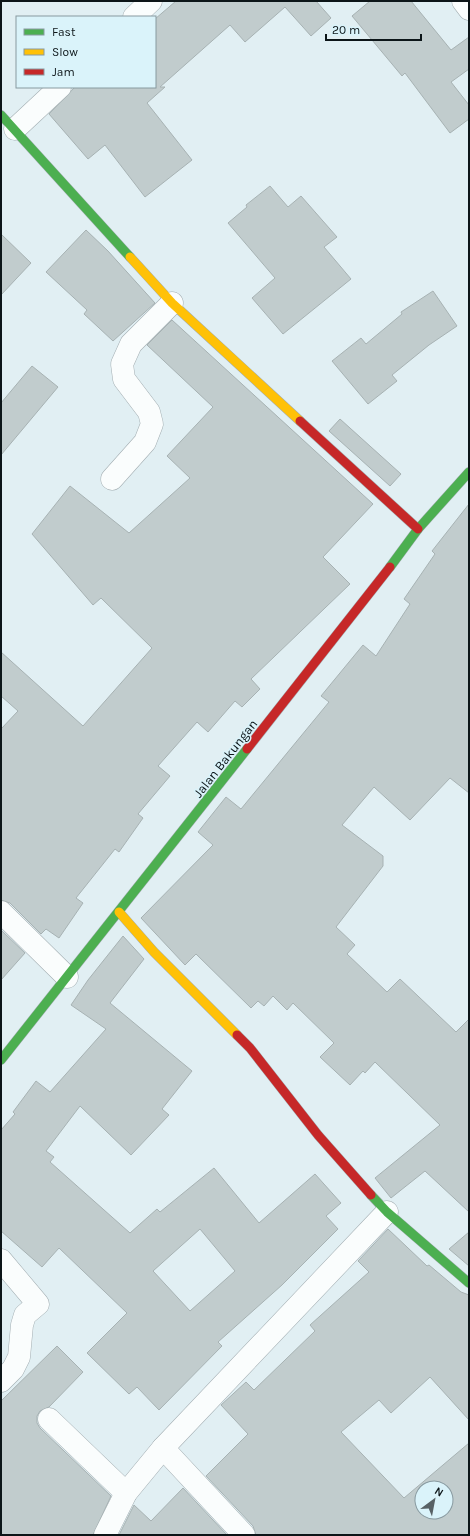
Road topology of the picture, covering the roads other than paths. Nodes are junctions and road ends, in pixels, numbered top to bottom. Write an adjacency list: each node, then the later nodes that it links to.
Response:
1 (151, 1): 4 (street)
2 (463, 1): 3 (street)
3 (469, 9)
4 (135, 16)
5 (59, 88): 6 (street)
6 (8, 122): 7 (street)
7 (172, 303): 9 (street); 10 (street)
8 (469, 472): 10 (street, Jalan Bakungan)
9 (112, 479)
10 (418, 528): 12 (street, Jalan Bakungan)
11 (1, 912): 13 (street)
12 (119, 912): 13 (street, Jalan Bakungan); 15 (street)
13 (67, 977): 14 (street, Jalan Bakungan)
14 (1, 1060)
15 (387, 1212): 17 (street); 20 (street)
16 (1, 1260): 18 (street)
17 (469, 1283)
18 (1, 1381)
19 (49, 1419): 21 (street)
20 (164, 1448): 21 (street); 23 (street)
21 (126, 1493): 22 (street)
22 (105, 1535)
23 (244, 1535)

